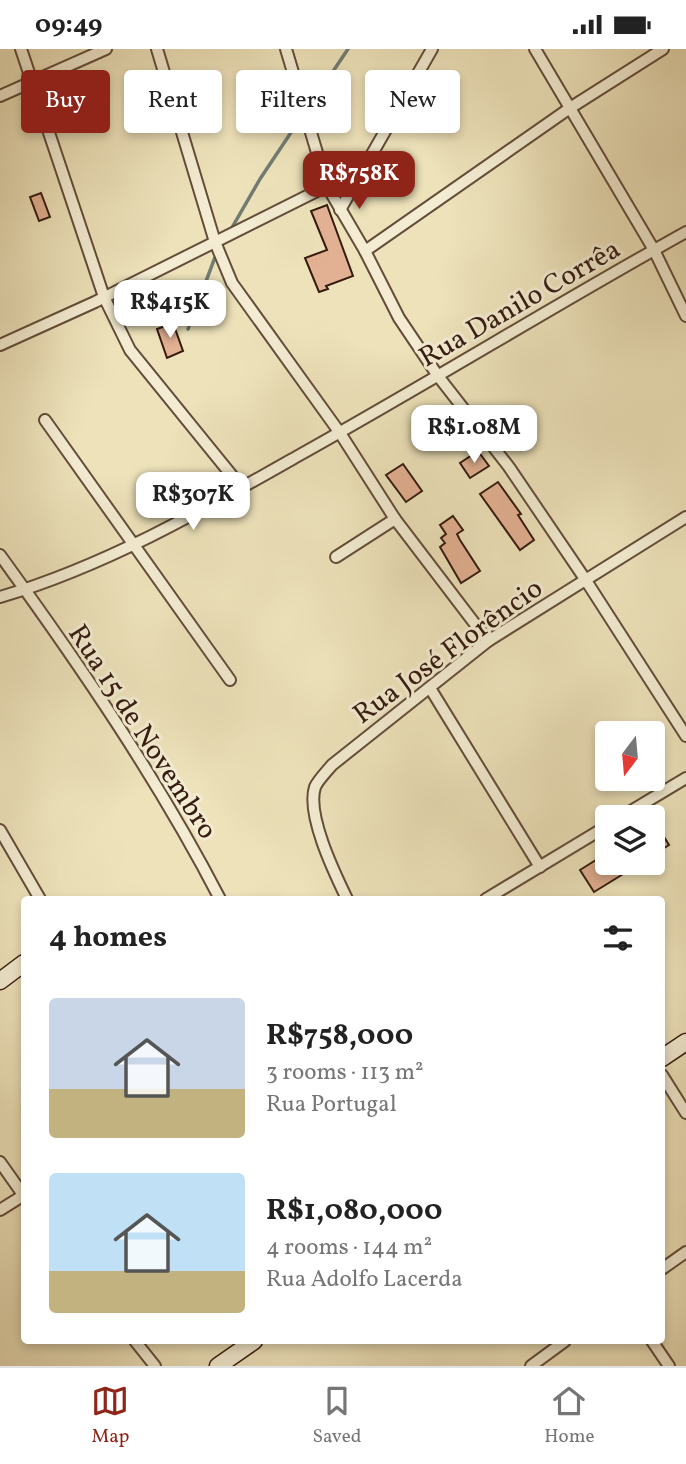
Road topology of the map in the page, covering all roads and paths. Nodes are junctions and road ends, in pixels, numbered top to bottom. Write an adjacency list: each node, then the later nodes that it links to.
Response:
1 (21, 49): 8 (street)
2 (106, 49): 9 (street)
3 (157, 49): 17 (street)
4 (286, 49): 14 (street)
5 (432, 49): 15 (street)
6 (535, 49): 12 (street)
7 (663, 49): 12 (street)
8 (27, 70)
9 (58, 70)
10 (21, 87): 11 (street)
11 (0, 96)
12 (570, 108): 18 (street); 19 (street)
13 (48, 133): 20 (street)
14 (327, 186): 15 (street); 17 (street)
15 (340, 210): 19 (street)
16 (686, 232): 18 (street, Rua Danilo Corrêa)
17 (215, 242): 20 (street); 25 (street)
18 (654, 250): 21 (street); 23 (street, Rua Danilo Corrêa)
19 (365, 251): 23 (street)
20 (104, 297): 22 (street); 26 (street)
21 (686, 316)
22 (0, 345)
23 (438, 376): 25 (street, Rua Danilo Corrêa); 32 (street)
24 (45, 420): 29 (street)
25 (340, 433): 26 (street, Rua Danilo Corrêa); 28 (street)
26 (242, 488): 29 (street, Rua Danilo Corrêa)
27 (686, 517): 32 (street, Rua José Florêncio)
28 (395, 519): 31 (street); 35 (street)
29 (135, 545): 33 (street, Rua Danilo Corrêa); 36 (street)
30 (0, 555): 33 (street, Rua 15 de Novembro)
31 (335, 557)
32 (586, 579): 35 (street, Rua José Florêncio); 38 (street)
33 (25, 590): 34 (street, Rua Danilo Corrêa); 45 (street, Rua 15 de Novembro)
34 (0, 597)
35 (488, 641): 37 (street, Rua José Florêncio)
36 (230, 680)
37 (430, 688): 43 (street); 46 (street, Rua José Florêncio)
38 (686, 736)
39 (686, 778): 40 (street)
40 (641, 805)
41 (1, 832): 44 (street)
42 (595, 833): 43 (street)
43 (540, 867): 47 (street)
44 (38, 896)
45 (218, 896)
46 (346, 896)
47 (491, 896)
48 (21, 965): 49 (street)
49 (0, 981)
50 (686, 1042): 51 (street)
51 (665, 1056)
52 (665, 1080): 53 (street)
53 (686, 1112)
54 (0, 1162): 55 (street)
55 (21, 1191)
56 (21, 1197): 57 (street)
57 (0, 1210)
58 (686, 1252): 59 (street)
59 (665, 1267)
60 (137, 1344): 64 (street)
61 (250, 1344): 65 (street)
62 (561, 1344): 66 (street)
63 (654, 1344): 67 (street)
64 (155, 1366)
65 (218, 1366)
66 (531, 1366)
67 (669, 1366)

